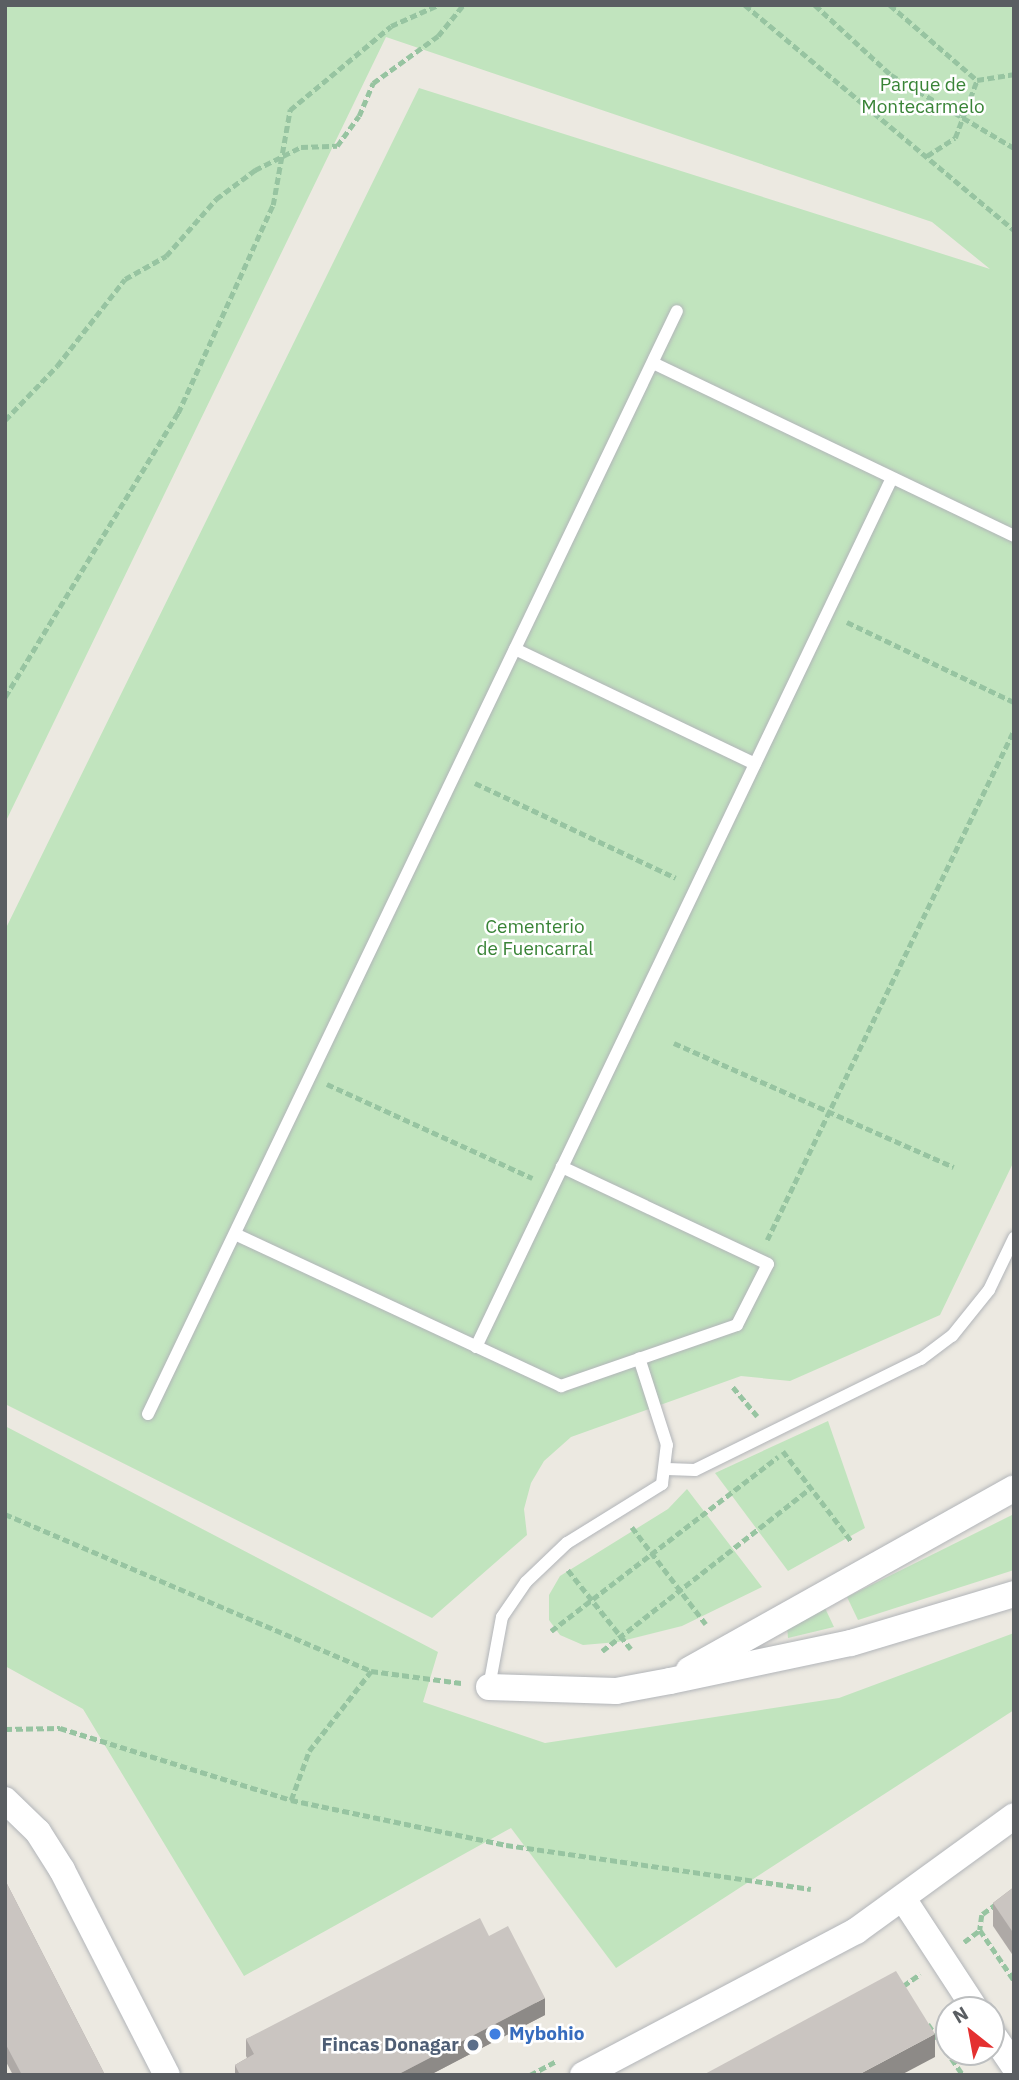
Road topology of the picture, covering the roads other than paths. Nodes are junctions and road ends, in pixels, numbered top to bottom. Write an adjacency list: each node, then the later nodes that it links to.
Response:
1 (677, 311): 2 (lane)
2 (653, 363): 3 (lane); 5 (lane)
3 (892, 478): 4 (lane); 6 (lane)
4 (1014, 536)
5 (515, 649): 6 (lane); 8 (lane)
6 (755, 764): 7 (lane)
7 (562, 1167): 10 (lane); 11 (lane)
8 (235, 1234): 10 (lane); 12 (lane)
9 (1014, 1238): 13 (lane)
10 (476, 1347): 11 (lane)
11 (639, 1358): 13 (lane)
12 (148, 1414)
13 (667, 1469): 17 (lane)
14 (1014, 1488): 16 (street)
15 (1014, 1594): 16 (street)
16 (670, 1681): 17 (street)
17 (489, 1687)
18 (5, 1800): 22 (street)
19 (1014, 1816): 20 (street)
20 (904, 1900): 21 (street); 23 (street)
21 (967, 1996)
22 (167, 2075)
23 (583, 2075)

